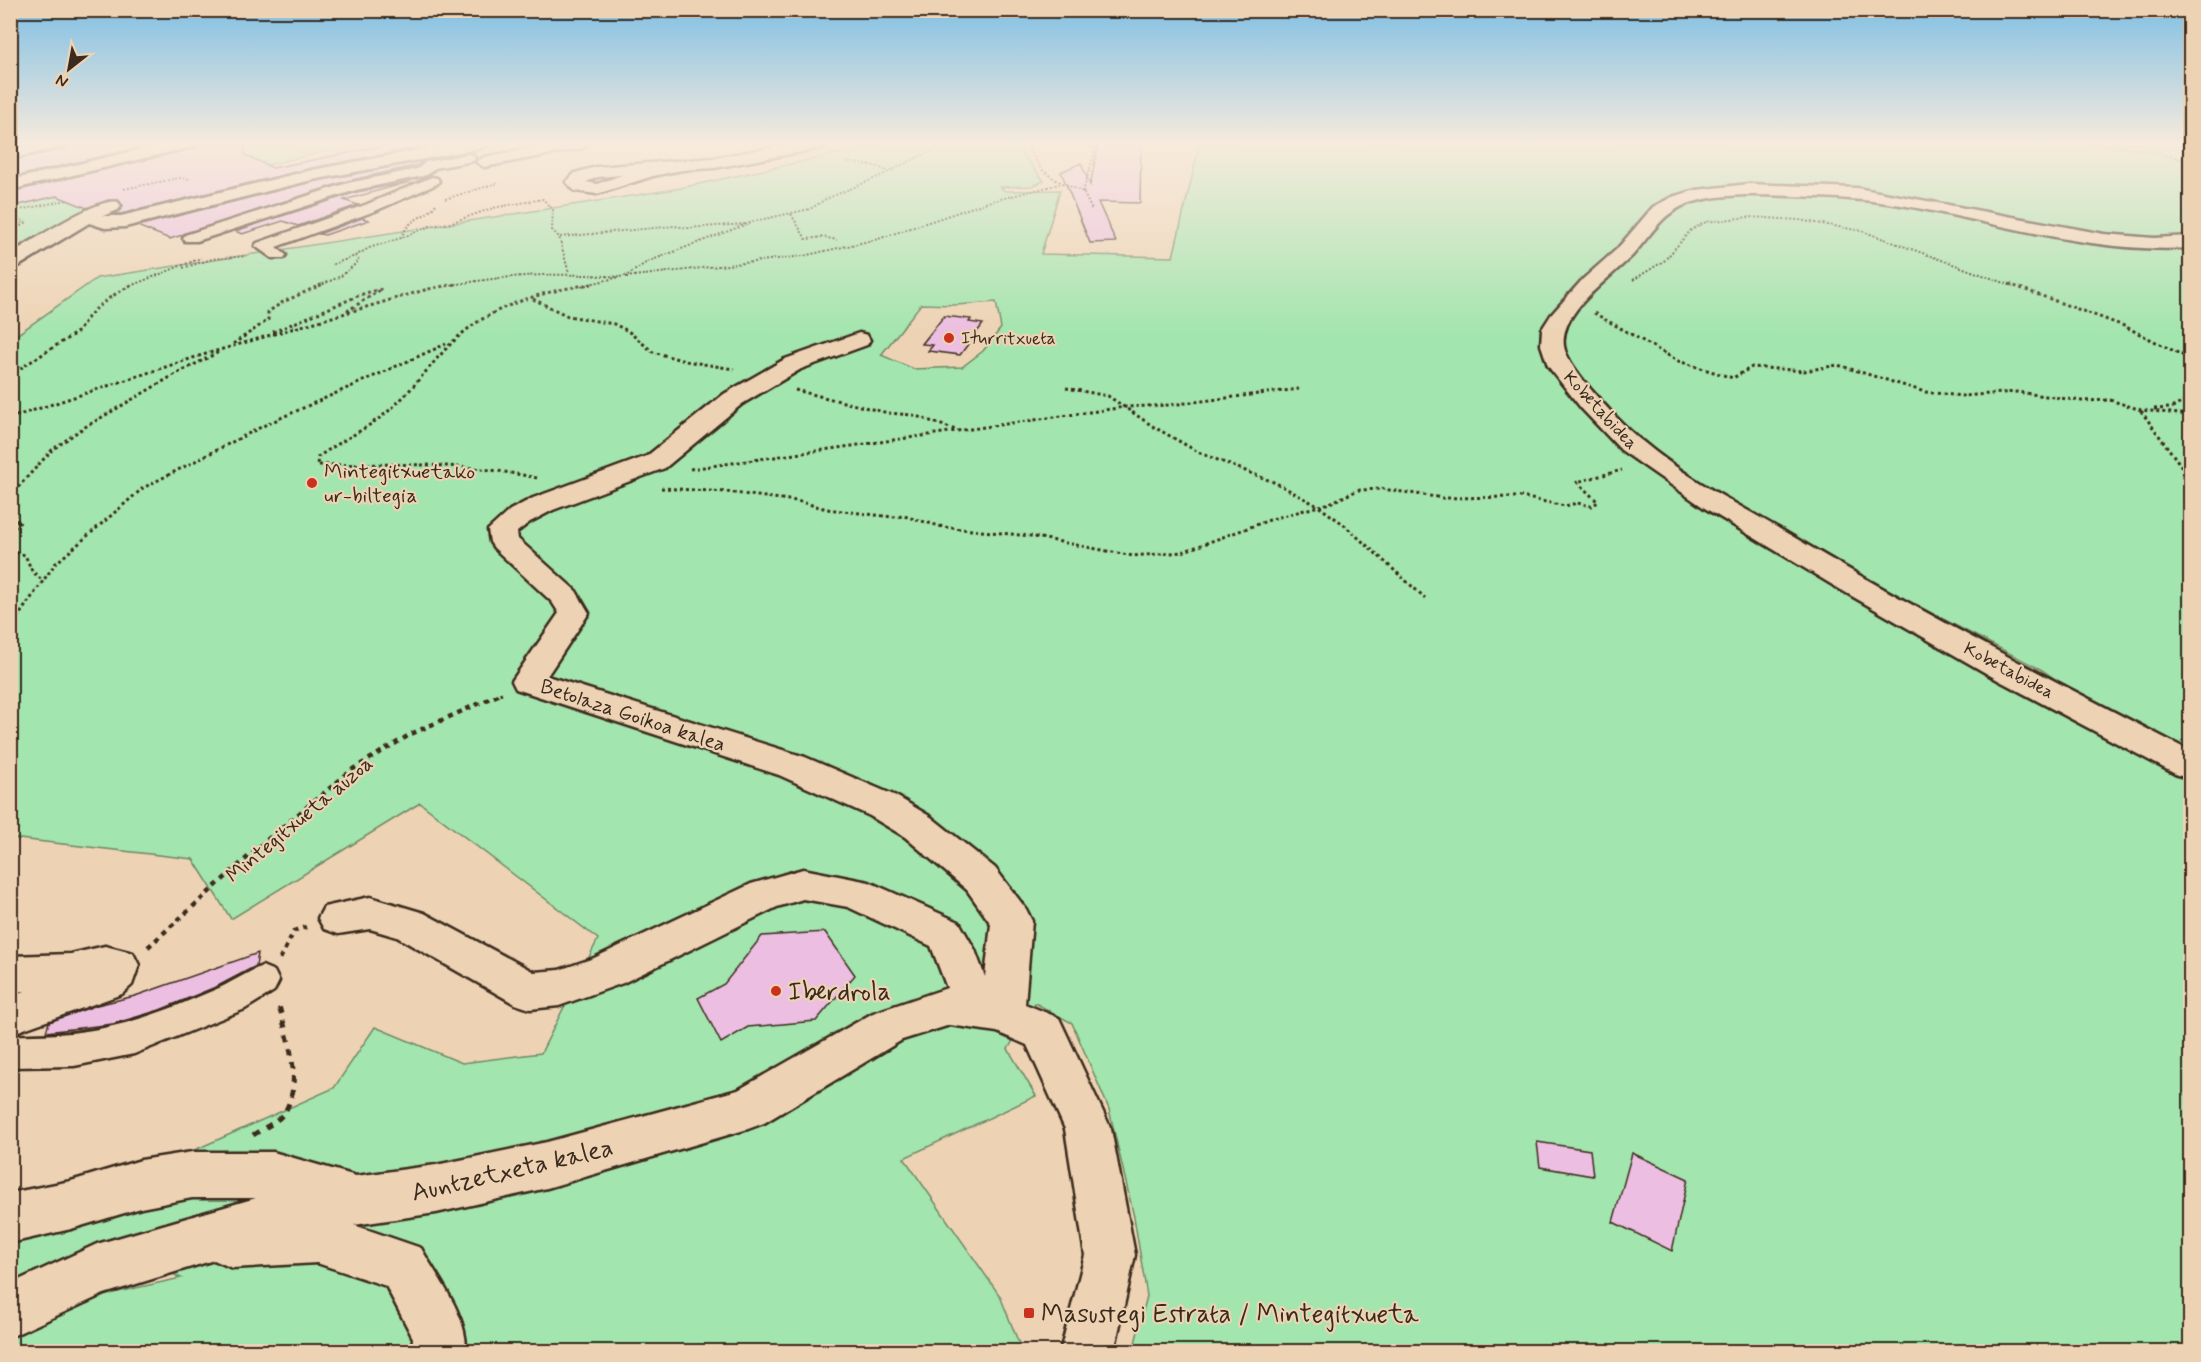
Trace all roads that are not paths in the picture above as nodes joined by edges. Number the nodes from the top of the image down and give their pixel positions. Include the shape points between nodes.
1 (112, 207) edge
2 (184, 207) edge
3 (289, 207) edge
4 (373, 207) edge
5 (1669, 207) edge
6 (1938, 207) edge
7 (92, 214) junction
8 (191, 238) dead end
9 (2190, 242) edge
10 (278, 255) dead end
11 (10, 263) edge
12 (859, 340) dead end
13 (2190, 766) edge
14 (338, 918) dead end
15 (10, 975) edge
16 (262, 981) road end
17 (989, 1012) junction
18 (10, 1015) edge
19 (10, 1051) edge
20 (357, 1200) junction
21 (10, 1218) edge
22 (173, 1247) junction
23 (10, 1311) edge
24 (439, 1352) edge
25 (1087, 1352) edge

1 - 7 street
2 - 7 street via 111,224 99,222
3 - 8 street
4 - 10 street via 263,246
5 - 13 street, Kobetabidea via 1659,211 1624,254 1590,283 1553,329 1556,361 1590,403 1630,445 1713,501 2010,672
6 - 9 street, Kobetabidea via 2104,240
7 - 11 street
12 - 17 street, Betolaza Goikoa kalea via 793,364 733,399 656,462 543,504 502,530 504,542 566,597 574,613 528,681 792,766 883,806 918,827 981,879 1012,921
14 - 17 street via 370,913 410,925 530,991 559,988 608,971 765,895 803,884 855,893 945,934
15 - 18 street via 71,972 105,963 118,965 117,973 107,981
16 - 19 street via 190,1017 110,1045 47,1053
17 - 20 street, Auntzetxeta kalea via 950,1006 888,1026 748,1108 547,1165 436,1189
17 - 25 street, Auntzetxeta kalea via 1043,1032 1088,1129 1110,1255
20 - 21 street via 273,1175 192,1175
20 - 22 street, Auntzetxeta kalea via 310,1207
22 - 23 street, Auntzetxeta kalea via 97,1270
22 - 24 street via 317,1238 403,1266 440,1335

